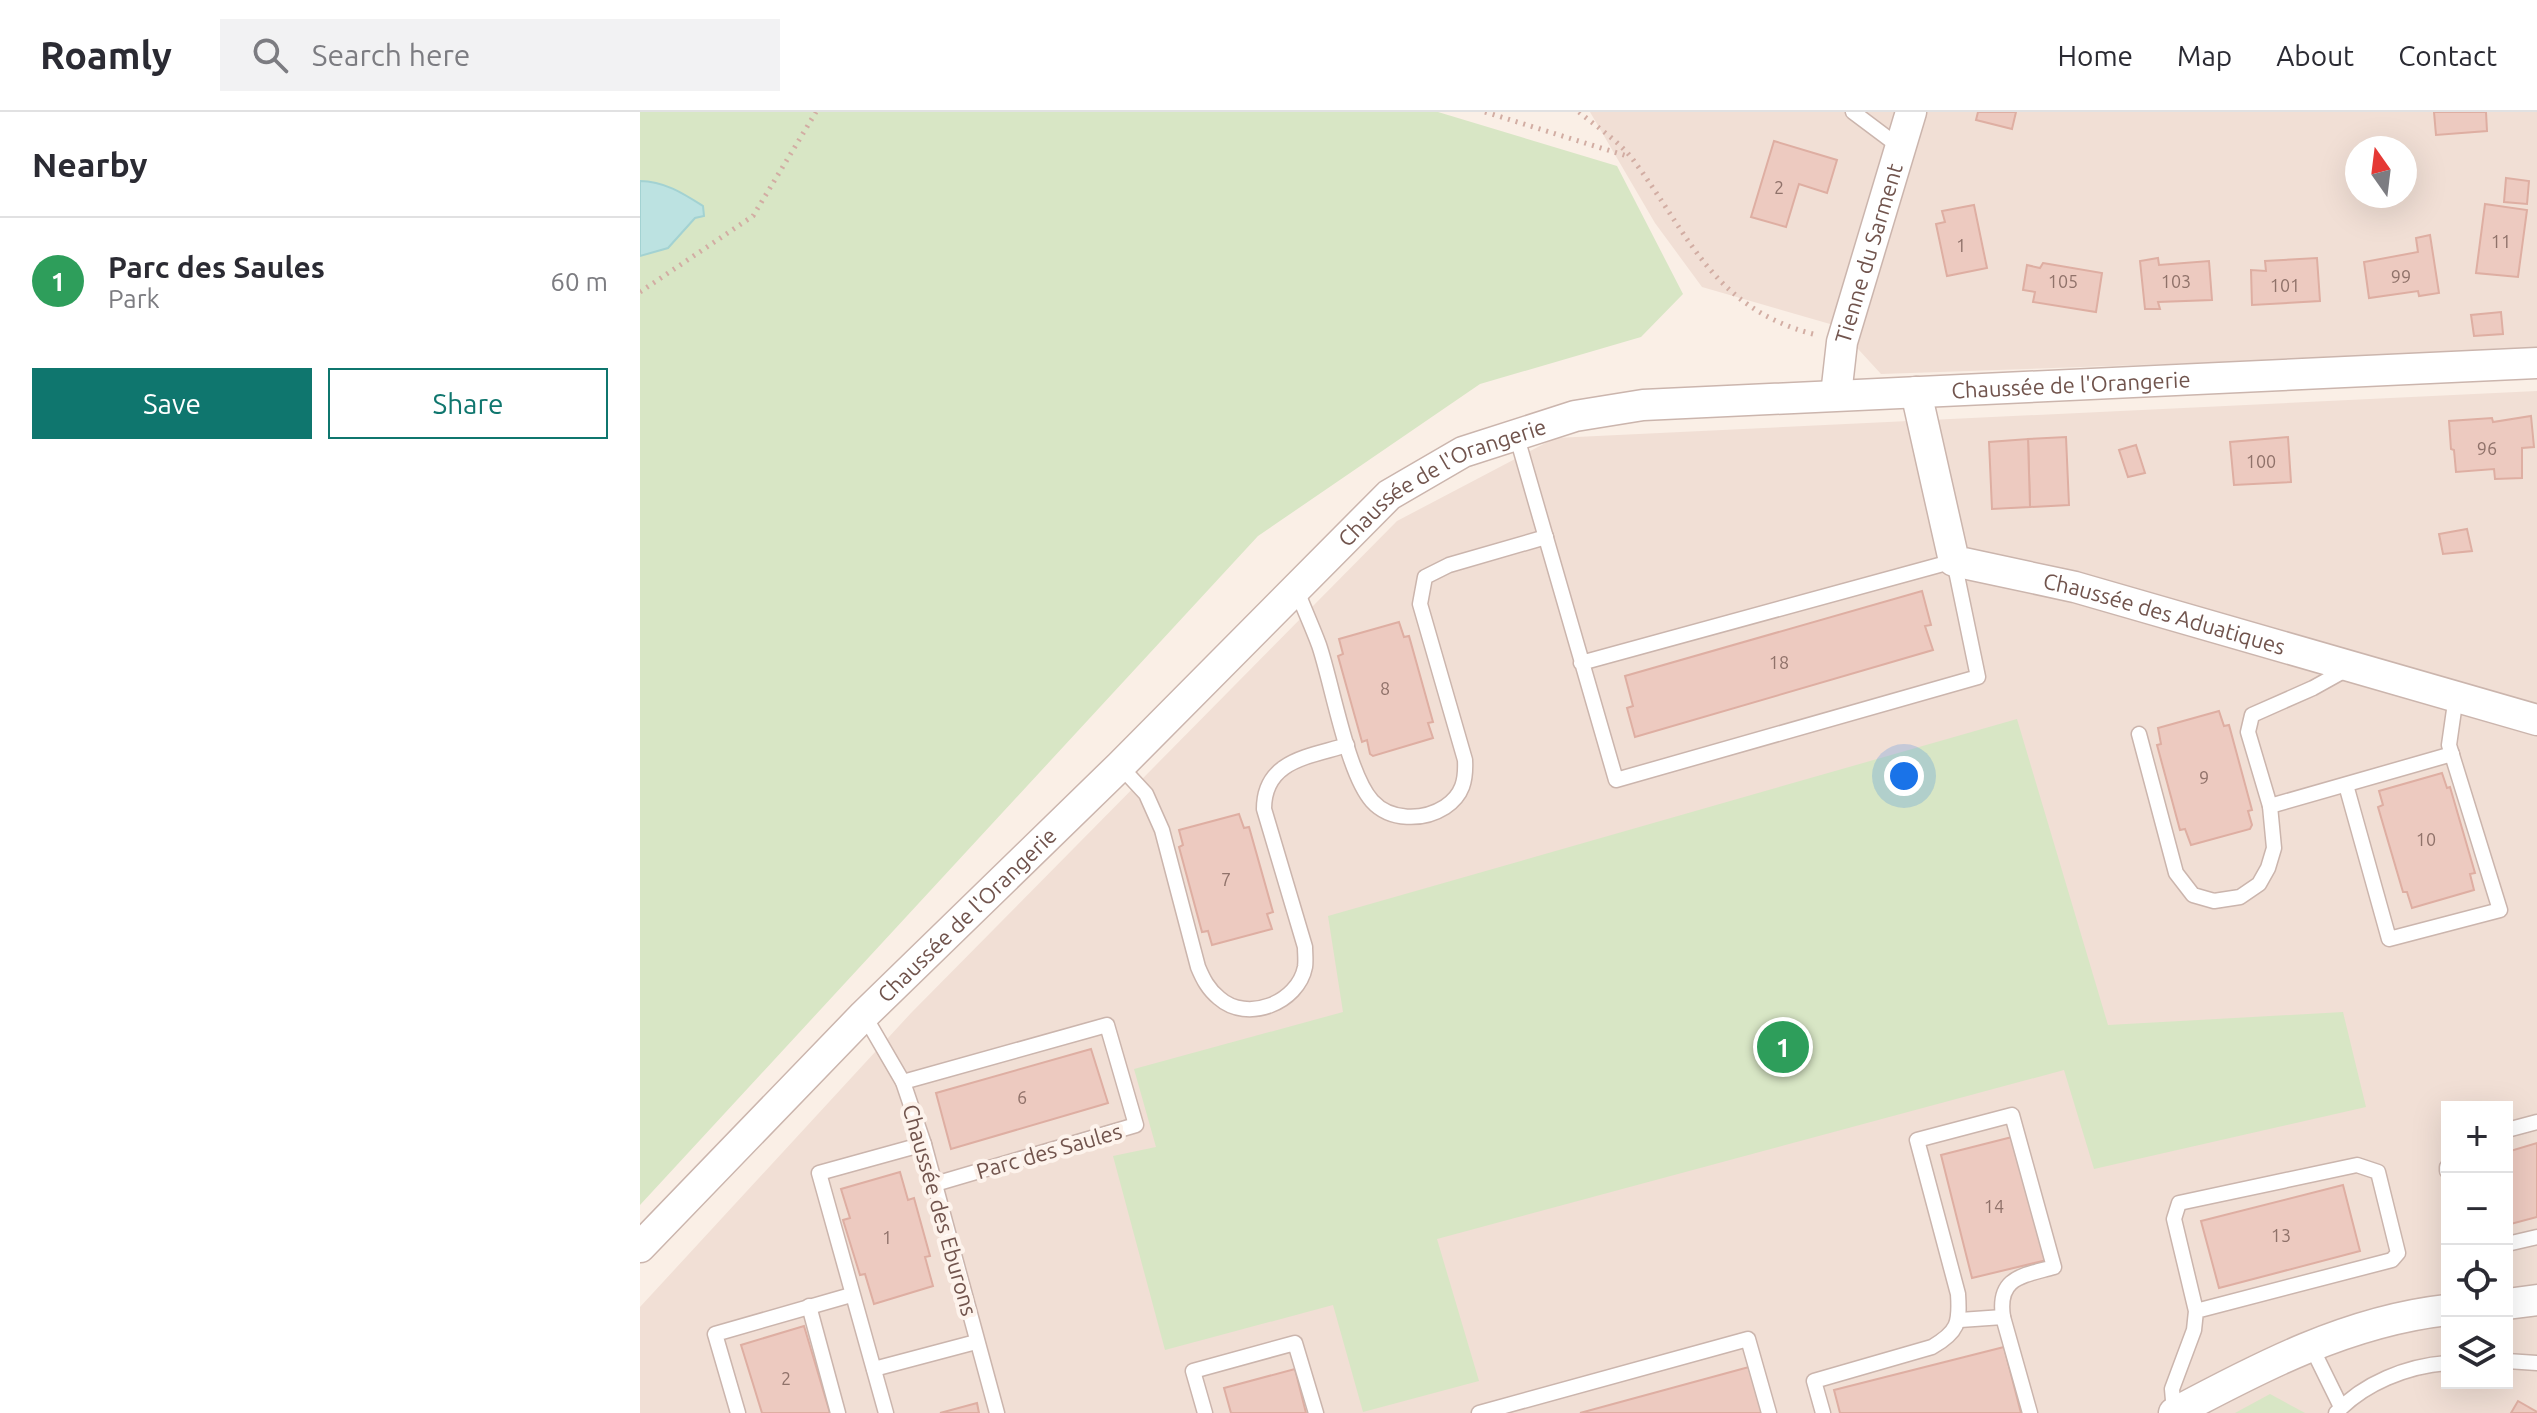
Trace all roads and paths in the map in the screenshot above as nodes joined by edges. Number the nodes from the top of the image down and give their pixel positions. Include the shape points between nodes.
1 (816, 112) edge
2 (1485, 112) edge
3 (1579, 112) edge
4 (1853, 112) edge
5 (1911, 112) edge
6 (1901, 148) junction
7 (1632, 158) junction
8 (640, 292) edge
9 (1842, 342) junction
10 (2537, 363) edge
11 (1916, 392) junction
12 (1836, 395) junction
13 (1516, 434) junction
14 (1546, 537) junction
15 (1954, 561) junction
16 (1296, 588) junction
17 (1581, 663) junction
18 (2353, 666) junction
19 (2456, 696) junction
20 (2537, 720) edge
21 (2139, 734) dead end
22 (1347, 745) junction
23 (2452, 754) junction
24 (1120, 766) junction
25 (2346, 785) junction
26 (2270, 806) junction
27 (864, 1015) junction
28 (903, 1082) junction
29 (2537, 1122) edge
30 (2513, 1128) edge
31 (924, 1144) junction
32 (935, 1184) junction
33 (2537, 1237) edge
34 (2513, 1243) edge
35 (640, 1247) edge
36 (851, 1295) junction
37 (2537, 1300) edge
38 (2513, 1303) edge
39 (809, 1306) junction
40 (2196, 1311) junction
41 (2441, 1311) edge
42 (2003, 1317) junction
43 (1960, 1320) junction
44 (976, 1342) junction
45 (2311, 1346) junction
46 (2513, 1361) edge
47 (2537, 1363) edge
48 (2441, 1364) edge
49 (874, 1369) junction
50 (2338, 1410) edge
51 (738, 1413) edge
52 (838, 1413) edge
53 (886, 1413) edge
54 (997, 1413) edge
55 (1205, 1413) edge
56 (1316, 1413) edge
57 (1479, 1413) edge
58 (1769, 1413) edge
59 (1823, 1413) edge
60 (2030, 1413) edge
61 (2174, 1413) edge

1 - 8 path via 753,216
2 - 7 path
3 - 7 path
4 - 6 lane
5 - 6 street, Tienne du Sarment
6 - 9 street, Tienne du Sarment
7 - 9 path via 1704,264 1729,290 1765,318
9 - 12 street, Tienne du Sarment
10 - 11 street, Chaussée de l'Orangerie
11 - 12 street, Chaussée de l'Orangerie
11 - 15 street
12 - 13 street, Chaussée de l'Orangerie via 1643,405 1575,416
13 - 14 lane
13 - 16 street, Chaussée de l'Orangerie via 1463,452 1389,495
14 - 17 lane
14 - 22 lane via 1436,569 1425,577 1420,604 1465,760 1463,788 1454,801 1429,815 1410,818 1381,809 1363,788
15 - 17 lane
15 - 17 lane via 1978,677 1616,780
15 - 18 street, Chaussée des Aduatiques via 2075,587
16 - 22 lane via 1319,645
16 - 24 street, Chaussée de l'Orangerie
18 - 19 street, Chaussée des Aduatiques
18 - 26 lane via 2252,715 2248,732
19 - 20 street, Chaussée des Aduatiques
19 - 23 lane
21 - 26 lane via 2176,873 2193,895 2214,901 2240,897 2259,884 2274,848
22 - 24 lane via 1283,768 1264,793 1264,809 1305,947 1305,967 1291,994 1261,1008 1232,1006 1206,985 1162,830 1146,794
23 - 25 lane
23 - 25 lane via 2500,910 2389,939
24 - 27 street, Chaussée de l'Orangerie
25 - 26 lane
27 - 28 lane, Chaussée des Eburons
27 - 35 street, Chaussée de l'Orangerie
28 - 31 lane, Chaussée des Eburons
28 - 32 lane, Parc des Saules via 1107,1025 1136,1125
29 - 30 lane
31 - 32 lane, Chaussée des Eburons
31 - 36 lane via 819,1173
32 - 44 lane, Chaussée des Eburons
33 - 34 lane
36 - 39 lane
36 - 49 lane
37 - 38 street
39 - 51 lane via 715,1334
39 - 52 lane
40 - 40 lane via 2174,1219 2179,1203 2357,1165 2378,1172 2398,1253 2392,1260
40 - 61 lane via 2172,1389
41 - 45 street
42 - 43 lane
42 - 43 lane via 2004,1288 2019,1277 2054,1267 2012,1115 1917,1140 1958,1294
42 - 60 lane
43 - 59 lane via 1948,1338 1932,1347 1814,1381
44 - 49 lane
44 - 54 lane, Chaussée des Eburons
45 - 50 lane
45 - 61 street
46 - 47 lane
48 - 50 lane via 2384,1379
49 - 53 lane
55 - 56 lane via 1193,1371 1295,1343
57 - 58 lane via 1748,1339

